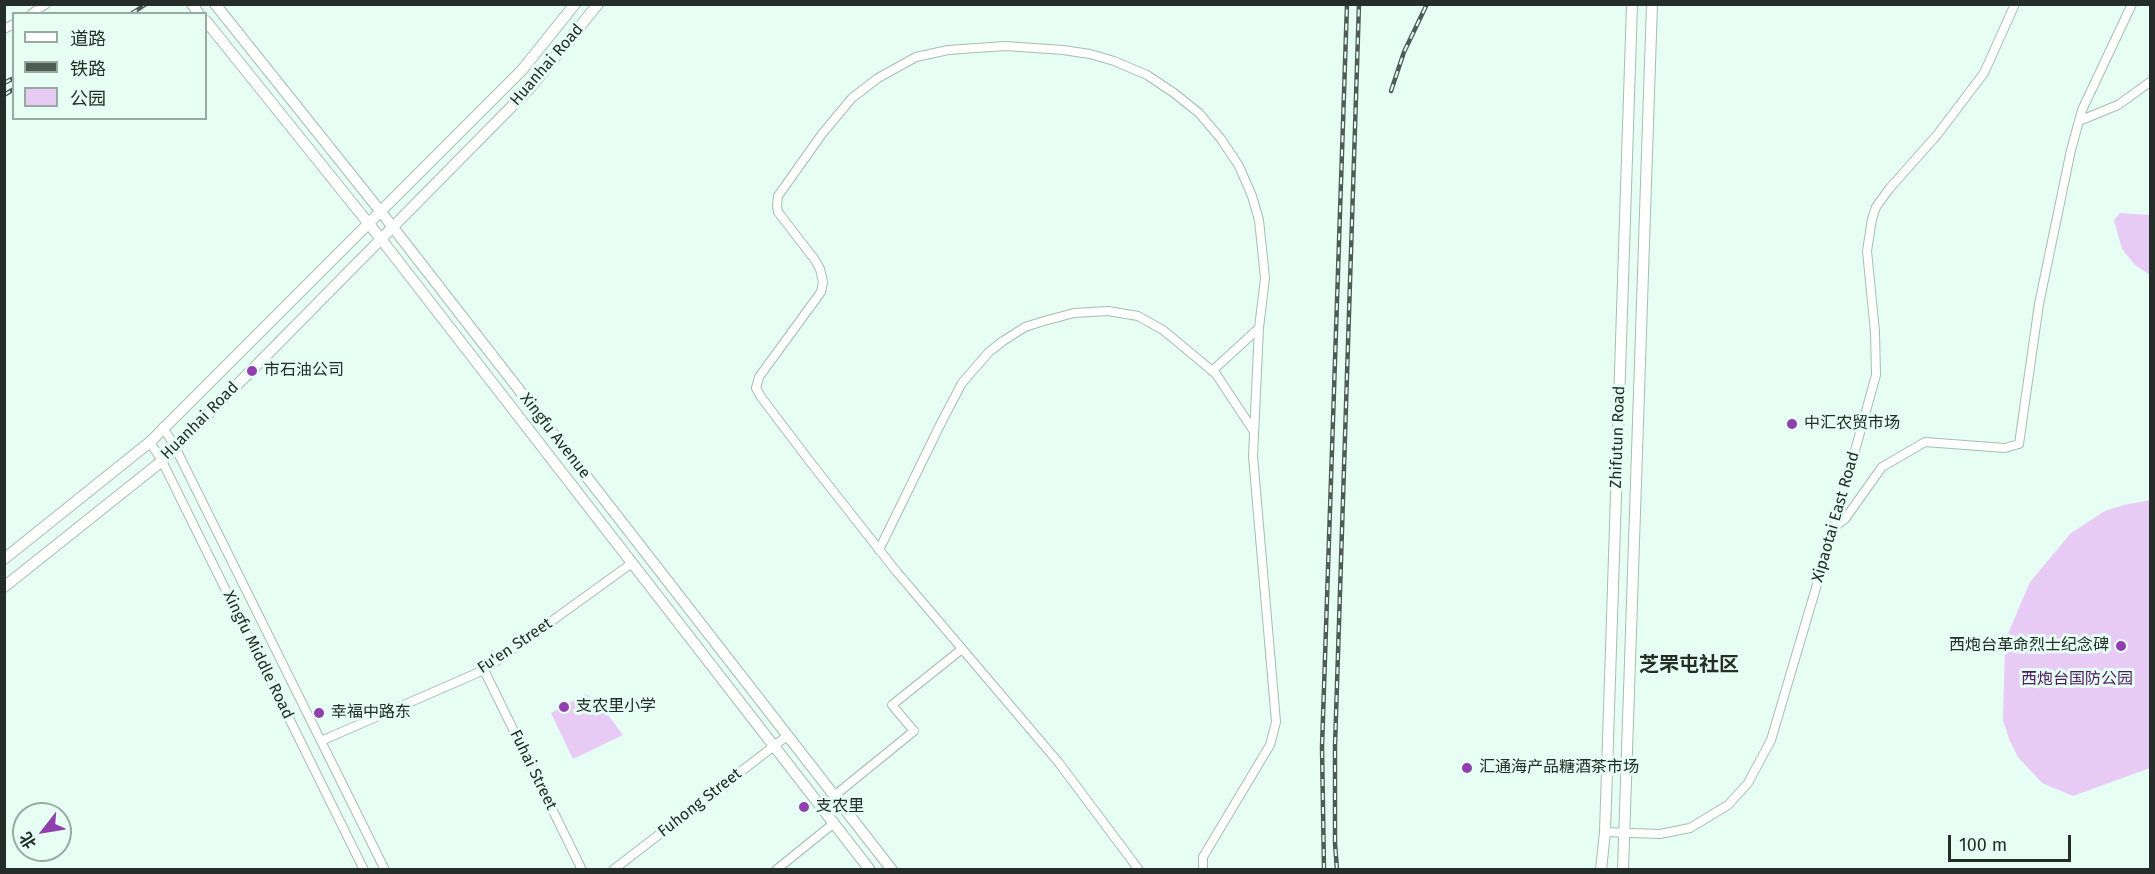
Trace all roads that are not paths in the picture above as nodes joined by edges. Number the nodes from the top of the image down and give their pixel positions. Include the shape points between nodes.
1 (215, 4) edge
2 (575, 4) edge
3 (598, 4) edge
4 (1632, 4) edge
5 (1652, 4) edge
6 (2015, 4) edge
7 (2132, 4) edge
8 (207, 22) edge
9 (2151, 82) edge
10 (2079, 121) junction
11 (381, 212) junction
12 (369, 224) junction
13 (392, 227) junction
14 (381, 239) junction
15 (1259, 328) junction
16 (1212, 371) junction
17 (163, 427) junction
18 (1254, 432) junction
19 (150, 442) junction
20 (175, 447) junction
21 (162, 461) junction
22 (1834, 527) junction
23 (879, 550) junction
24 (4, 559) edge
25 (632, 563) junction
26 (4, 587) edge
27 (962, 649) junction
28 (484, 670) junction
29 (788, 736) junction
30 (321, 741) junction
31 (774, 746) junction
32 (834, 796) junction
33 (834, 823) junction
34 (1605, 832) junction
35 (1624, 833) junction
36 (364, 870) edge
37 (386, 870) edge
38 (582, 870) edge
39 (613, 870) edge
40 (776, 870) edge
41 (870, 870) edge
42 (892, 870) edge
43 (1139, 870) edge
44 (1203, 870) edge
45 (1601, 870) edge
46 (1623, 870) edge

1 - 11 main road, Xingfu Avenue
2 - 11 main road, Huanhai Road via 522,70
3 - 13 main road, Huanhai Road via 530,88
4 - 34 main road, Zhifutun Road
5 - 35 main road, Zhifutun Road
6 - 22 street, Xipaotai East Road via 1984,73 1876,207 1867,251 1876,375
7 - 10 street
8 - 12 main road, Xingfu Avenue
9 - 10 street via 2118,105
10 - 22 street via 2039,304 2019,444 2006,448 1925,442 1882,467 1845,519
11 - 12 main road, Huanhai Road
11 - 13 main road, Xingfu Avenue
12 - 14 main road, Xingfu Avenue
12 - 17 main road, Huanhai Road
13 - 14 main road, Huanhai Road
13 - 29 main road, Xingfu Avenue
14 - 20 main road, Huanhai Road
14 - 25 main road, Xingfu Avenue
15 - 16 street
15 - 18 street
15 - 23 street via 1265,278 1263,243 1252,196 1239,166 1199,113 1147,75 1090,54 1005,46 948,50 916,57 878,78 852,98 778,196 778,212 815,260 823,282 821,292 759,377 756,388
16 - 18 street
16 - 23 street via 1163,330 1137,316 1108,311 1074,313 1024,327 989,352 963,383
17 - 19 main road, Huanhai Road
17 - 20 street, Xingfu Middle Road
18 - 44 street via 1276,722 1270,744 1203,857
19 - 21 street, Xingfu Middle Road
19 - 24 main road, Huanhai Road
20 - 21 main road, Huanhai Road
20 - 30 street, Xingfu Middle Road
21 - 26 main road, Huanhai Road
21 - 36 street, Xingfu Middle Road
22 - 35 street, Xipaotai East Road via 1771,740 1748,783 1728,805 1690,828 1660,834
23 - 27 street
25 - 28 street, Fu'en Street
25 - 31 main road, Xingfu Avenue
27 - 32 street via 892,705 914,731
27 - 43 street via 1059,763
28 - 30 street, Fu'en Street
28 - 38 street, Fuhai Street
29 - 31 street, Fuhong Street
29 - 32 main road, Xingfu Avenue
30 - 37 street, Xingfu Middle Road
31 - 33 main road, Xingfu Avenue
31 - 39 street, Fuhong Street
32 - 42 main road, Xingfu Avenue
33 - 40 street
33 - 41 main road, Xingfu Avenue
34 - 35 street, Xipaotai East Road
34 - 45 main road, Zhifutun Road
35 - 46 main road, Zhifutun Road

